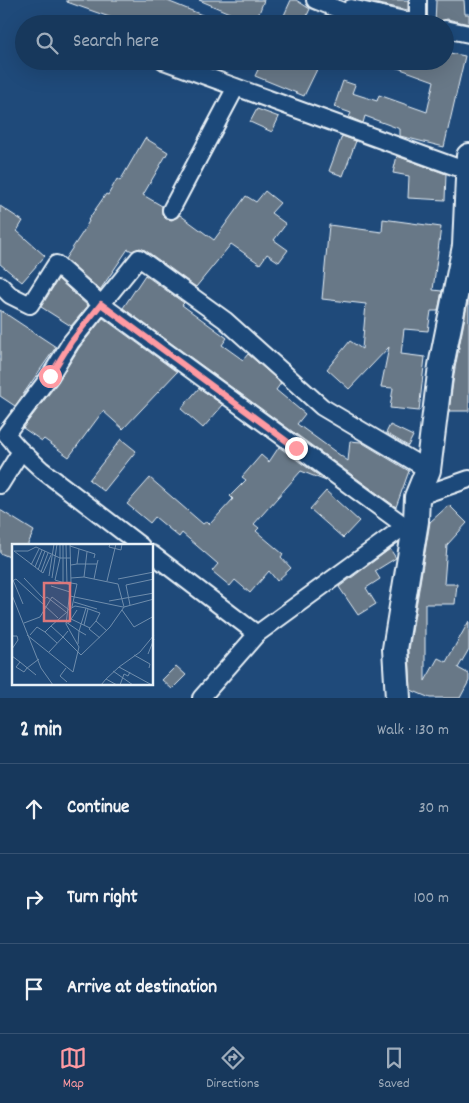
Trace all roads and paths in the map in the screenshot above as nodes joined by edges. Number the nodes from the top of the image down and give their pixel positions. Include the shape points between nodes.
1 (315, 0) edge
2 (418, 0) edge
3 (351, 4) edge
4 (391, 15) edge
5 (419, 15) edge
6 (454, 31) edge
7 (469, 34) edge
8 (189, 70) edge
9 (236, 87) junction
10 (468, 164) edge
11 (171, 210) dead end
12 (467, 247) edge
13 (0, 286) edge
14 (101, 304) junction
15 (0, 430) edge
16 (21, 451) junction
17 (428, 470) junction
18 (469, 479) edge
19 (0, 486) edge
20 (417, 497) junction
21 (410, 523) junction
22 (138, 544) edge
23 (154, 556) edge
24 (257, 634) junction
25 (201, 698) edge
26 (398, 698) edge

1 - 3 street via 350,14
2 - 5 street
3 - 4 street
6 - 7 street
8 - 9 street
9 - 10 street
9 - 11 street
10 - 12 main road
12 - 17 main road via 441,366
13 - 14 street via 30,305 56,264
14 - 16 street via 6,434
14 - 17 street via 139,258 225,320 322,407
14 - 21 street
15 - 16 street
16 - 19 street
16 - 22 street
17 - 20 main road
18 - 20 street
20 - 21 main road
21 - 24 street
21 - 26 main road via 395,649
23 - 24 street
24 - 25 street

